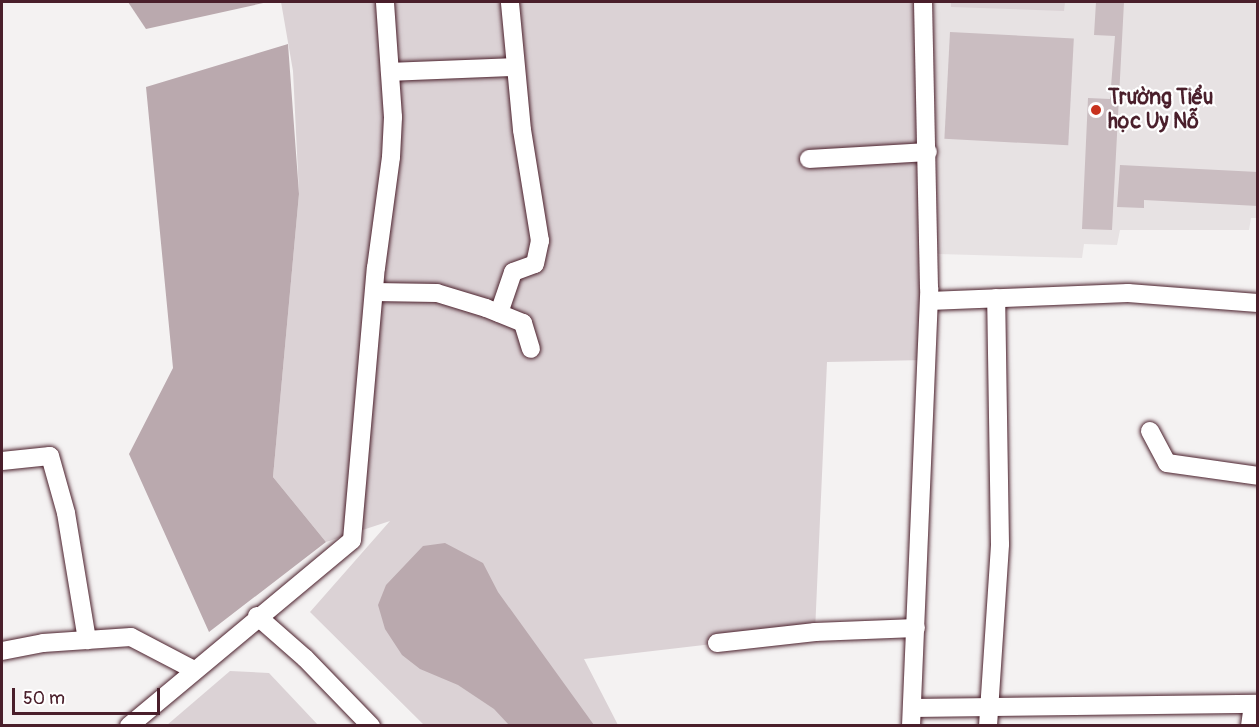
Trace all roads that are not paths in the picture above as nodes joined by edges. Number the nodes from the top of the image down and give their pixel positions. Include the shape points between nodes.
1 (385, 2) edge
2 (510, 2) edge
3 (923, 2) edge
4 (515, 67) junction
5 (390, 72) junction
6 (928, 152) junction
7 (809, 159) dead end
8 (374, 292) junction
9 (996, 298) junction
10 (929, 301) junction
11 (1257, 303) edge
12 (499, 313) junction
13 (531, 349) dead end
14 (1150, 431) dead end
15 (2, 461) edge
16 (1257, 476) edge
17 (257, 616) junction
18 (916, 628) junction
19 (87, 640) junction
20 (717, 643) dead end
21 (2, 651) edge
22 (194, 670) junction
23 (1255, 704) edge
24 (912, 717) edge
25 (988, 717) edge
26 (129, 726) edge
27 (371, 726) edge
28 (1250, 726) edge

1 - 5 street
2 - 4 street
3 - 6 street
4 - 5 street
4 - 12 street via 540,241 535,264 513,272
5 - 8 street via 391,157
6 - 7 street
6 - 10 street
8 - 12 street via 437,292
8 - 17 street via 352,540
9 - 10 street
9 - 11 street via 1128,293
9 - 25 street via 1000,544
10 - 18 street
12 - 13 street via 523,323
14 - 16 street via 1167,464
15 - 19 street via 50,456 66,513
17 - 22 street
17 - 27 street via 306,658
18 - 20 street via 814,632
18 - 24 street
19 - 21 street
19 - 22 street via 131,637
22 - 26 street
23 - 25 street
23 - 28 street
24 - 25 street

